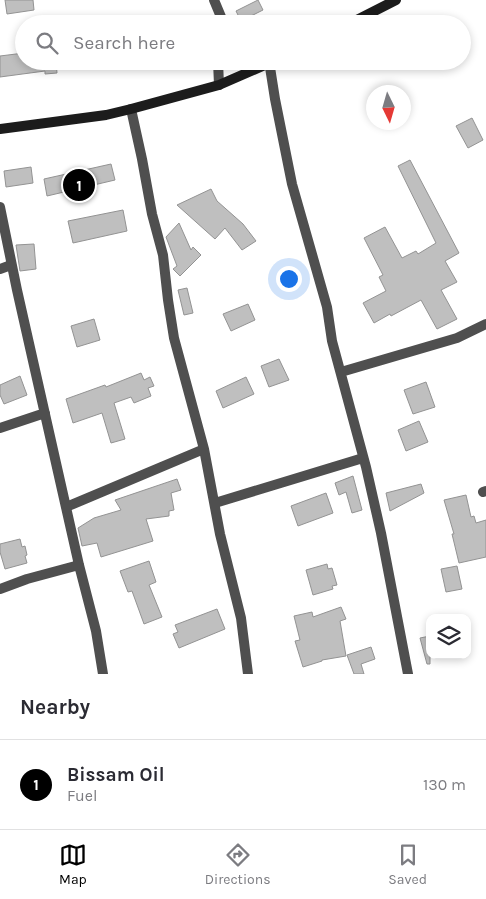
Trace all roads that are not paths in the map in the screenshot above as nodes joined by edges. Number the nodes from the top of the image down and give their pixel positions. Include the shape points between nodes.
1 (214, 0) edge
2 (396, 0) edge
3 (221, 15) edge
4 (367, 15) edge
5 (218, 70) edge
6 (253, 70) edge
7 (272, 70) edge
8 (219, 85) junction
9 (131, 109) junction
10 (0, 129) edge
11 (0, 207) edge
12 (4, 252) edge
13 (11, 265) junction
14 (0, 270) edge
15 (486, 324) edge
16 (341, 372) junction
17 (44, 414) junction
18 (0, 428) edge
19 (204, 449) junction
20 (363, 458) junction
21 (215, 503) junction
22 (66, 507) junction
23 (79, 566) junction
24 (0, 589) edge
25 (103, 674) edge
26 (248, 674) edge
27 (408, 674) edge

1 - 3 street
2 - 4 main road
5 - 8 street
6 - 8 main road
7 - 16 street via 292,184 327,307
8 - 9 main road
9 - 10 main road
9 - 19 street via 163,255 174,338
11 - 12 street
12 - 13 street
13 - 14 street
13 - 17 street
15 - 16 street via 457,338
16 - 20 street
17 - 18 street
17 - 22 street
19 - 21 street
19 - 22 street
20 - 21 street
20 - 27 street
21 - 26 street via 241,618
22 - 23 street
23 - 24 street
23 - 25 street

